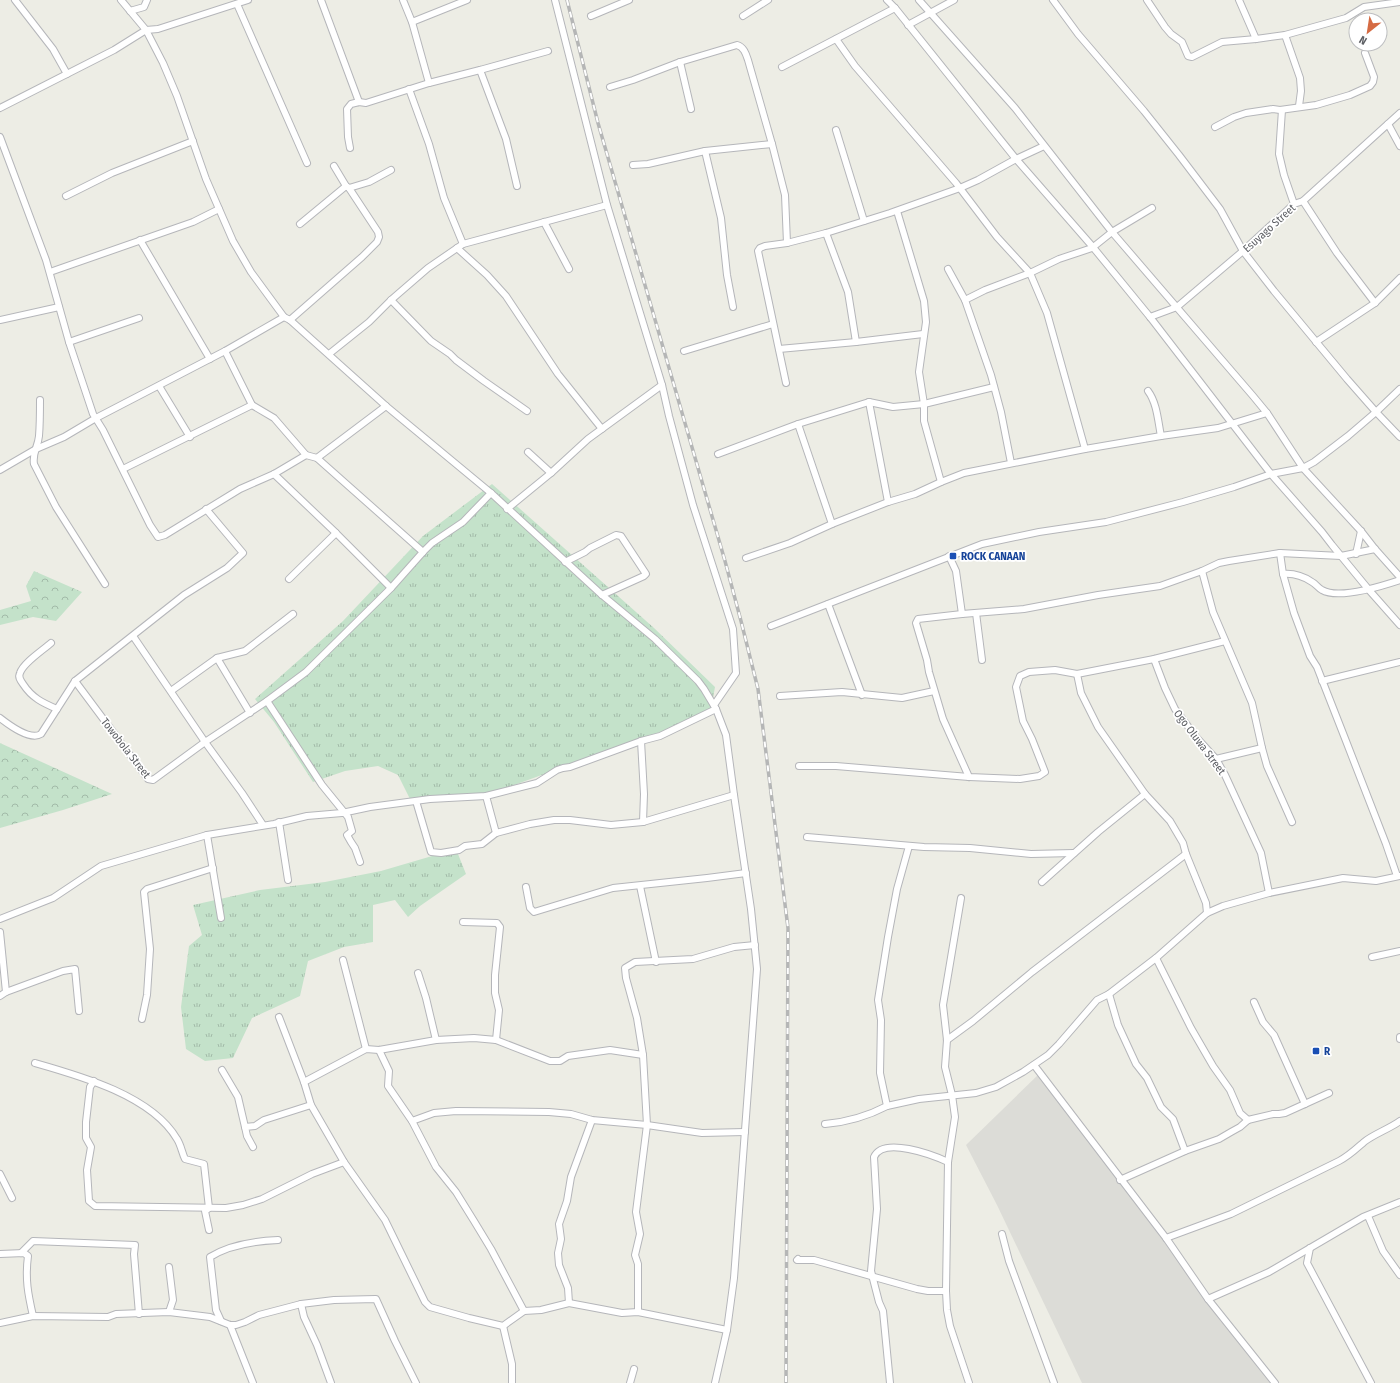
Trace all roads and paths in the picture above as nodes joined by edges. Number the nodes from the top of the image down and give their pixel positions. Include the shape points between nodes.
1 (15, 0) edge
2 (121, 0) edge
3 (147, 0) edge
4 (248, 0) edge
5 (321, 0) edge
6 (403, 0) edge
7 (467, 0) edge
8 (555, 0) edge
9 (629, 0) edge
10 (768, 0) edge
11 (887, 0) edge
12 (919, 0) edge
13 (954, 0) edge
14 (1053, 0) edge
15 (1147, 0) edge
16 (1239, 0) edge
17 (1400, 2) edge
18 (237, 4) junction
19 (895, 8) junction
20 (130, 11) junction
21 (930, 13) junction
22 (591, 16) dead end
23 (743, 16) dead end
24 (412, 22) junction
25 (908, 25) junction
26 (146, 30) junction
27 (1285, 35) junction
28 (836, 39) junction
29 (1256, 39) junction
30 (548, 51) dead end
31 (1365, 53) dead end
32 (680, 62) junction
33 (782, 67) dead end
34 (480, 70) junction
35 (68, 74) junction
36 (429, 83) junction
37 (610, 87) dead end
38 (409, 89) junction
39 (359, 102) junction
40 (1299, 106) junction
41 (0, 108) edge
42 (691, 109) dead end
43 (1282, 110) junction
44 (1400, 113) edge
45 (1388, 124) junction
46 (1215, 127) dead end
47 (836, 130) dead end
48 (0, 137) edge
49 (193, 141) junction
50 (772, 144) junction
51 (1044, 146) junction
52 (1400, 146) edge
53 (350, 148) dead end
54 (705, 151) junction
55 (1016, 159) junction
56 (307, 163) dead end
57 (633, 165) dead end
58 (334, 166) dead end
59 (391, 170) dead end
60 (517, 186) dead end
61 (348, 187) junction
62 (960, 188) junction
63 (66, 196) dead end
64 (1303, 201) junction
65 (607, 204) junction
66 (1294, 204) junction
67 (1152, 208) dead end
68 (219, 210) junction
69 (897, 211) junction
70 (890, 213) junction
71 (900, 219) junction
72 (864, 221) junction
73 (544, 222) junction
74 (300, 224) dead end
75 (1112, 232) junction
76 (826, 233) junction
77 (140, 240) junction
78 (787, 243) junction
79 (463, 244) junction
80 (1092, 246) junction
81 (457, 248) junction
82 (1243, 251) junction
83 (569, 269) dead end
84 (948, 269) dead end
85 (50, 272) junction
86 (1030, 273) junction
87 (1400, 278) edge
88 (391, 300) junction
89 (965, 300) junction
90 (1375, 303) junction
91 (733, 306) dead end
92 (59, 307) junction
93 (1177, 307) junction
94 (1150, 317) junction
95 (139, 318) dead end
96 (287, 318) junction
97 (0, 320) edge
98 (773, 324) junction
99 (923, 334) junction
100 (69, 342) junction
101 (856, 342) junction
102 (1316, 342) junction
103 (779, 349) junction
104 (225, 351) junction
105 (684, 351) dead end
106 (329, 354) junction
107 (210, 359) junction
108 (786, 384) dead end
109 (662, 385) junction
110 (158, 386) junction
111 (994, 387) junction
112 (1400, 389) edge
113 (1148, 391) dead end
114 (40, 400) dead end
115 (869, 402) junction
116 (924, 404) junction
117 (252, 405) junction
118 (386, 406) junction
119 (527, 411) dead end
120 (1376, 412) junction
121 (1267, 413) junction
122 (96, 418) junction
123 (798, 424) junction
124 (1232, 425) junction
125 (602, 429) junction
126 (1161, 436) junction
127 (190, 437) junction
128 (1400, 437) edge
129 (36, 449) junction
130 (1085, 449) junction
131 (528, 452) dead end
132 (718, 454) dead end
133 (306, 455) junction
134 (317, 458) junction
135 (1011, 463) junction
136 (1304, 468) junction
137 (123, 469) junction
138 (0, 470) edge
139 (551, 473) junction
140 (274, 474) junction
141 (1271, 474) junction
142 (941, 482) junction
143 (490, 493) junction
144 (888, 502) junction
145 (206, 509) junction
146 (507, 509) junction
147 (832, 524) junction
148 (1361, 531) junction
149 (336, 533) junction
150 (1375, 549) junction
151 (422, 552) junction
152 (1280, 553) junction
153 (1356, 554) junction
154 (949, 556) junction
155 (1341, 556) junction
156 (746, 558) dead end
157 (565, 562) junction
158 (1202, 571) junction
159 (1283, 574) junction
160 (1400, 577) edge
161 (289, 579) dead end
162 (1400, 580) edge
163 (105, 584) dead end
164 (391, 588) junction
165 (1369, 590) junction
166 (602, 595) junction
167 (828, 604) junction
168 (976, 613) junction
169 (293, 614) dead end
170 (962, 614) junction
171 (1400, 624) edge
172 (771, 626) dead end
173 (133, 636) junction
174 (1225, 641) junction
175 (51, 642) dead end
176 (217, 658) junction
177 (1154, 659) junction
178 (982, 660) dead end
179 (1400, 662) edge
180 (1077, 674) junction
181 (75, 681) junction
182 (1322, 681) junction
183 (171, 690) junction
184 (934, 691) junction
185 (862, 695) junction
186 (780, 696) dead end
187 (267, 702) junction
188 (715, 707) junction
189 (57, 709) junction
190 (250, 713) junction
191 (0, 718) edge
192 (641, 741) junction
193 (205, 742) junction
194 (1262, 748) junction
195 (1216, 759) junction
196 (800, 766) dead end
197 (969, 778) junction
198 (1145, 794) junction
199 (734, 795) junction
200 (486, 796) junction
201 (416, 801) junction
202 (344, 813) junction
203 (279, 822) junction
204 (643, 822) junction
205 (1292, 822) dead end
206 (263, 825) junction
207 (496, 834) junction
208 (207, 835) junction
209 (807, 838) dead end
210 (909, 846) junction
211 (1074, 853) junction
212 (1186, 854) junction
213 (360, 862) dead end
214 (213, 868) junction
215 (746, 873) junction
216 (1398, 876) edge
217 (288, 880) dead end
218 (1042, 882) dead end
219 (640, 886) junction
220 (526, 887) dead end
221 (1269, 893) junction
222 (961, 898) dead end
223 (1207, 913) junction
224 (221, 918) dead end
225 (0, 919) edge
226 (463, 922) dead end
227 (0, 932) edge
228 (755, 945) junction
229 (1400, 951) edge
230 (1372, 957) dead end
231 (1156, 958) junction
232 (343, 960) dead end
233 (656, 962) junction
234 (418, 973) dead end
235 (6, 992) junction
236 (1109, 994) junction
237 (0, 996) edge
238 (1254, 1002) dead end
239 (79, 1011) dead end
240 (279, 1017) dead end
241 (142, 1019) dead end
242 (436, 1040) junction
243 (496, 1040) junction
244 (947, 1040) junction
245 (366, 1049) junction
246 (379, 1050) junction
247 (643, 1055) junction
248 (35, 1063) dead end
249 (1034, 1065) junction
250 (222, 1070) dead end
251 (94, 1081) junction
252 (304, 1082) junction
253 (1329, 1093) dead end
254 (952, 1095) junction
255 (1306, 1104) junction
256 (311, 1105) junction
257 (887, 1106) junction
258 (1240, 1113) junction
259 (592, 1120) junction
260 (1248, 1120) junction
261 (412, 1121) junction
262 (1400, 1122) edge
263 (825, 1124) dead end
264 (647, 1125) junction
265 (245, 1127) junction
266 (1240, 1127) junction
267 (745, 1132) junction
268 (253, 1147) dead end
269 (1185, 1151) junction
270 (344, 1162) junction
271 (948, 1162) junction
272 (0, 1174) edge
273 (1120, 1180) junction
274 (12, 1198) dead end
275 (1400, 1202) edge
276 (209, 1208) junction
277 (1368, 1216) junction
278 (210, 1230) dead end
279 (1002, 1234) dead end
280 (1166, 1238) junction
281 (278, 1240) dead end
282 (1310, 1248) junction
283 (20, 1253) junction
284 (0, 1254) edge
285 (798, 1259) dead end
286 (169, 1267) dead end
287 (1399, 1271) edge
288 (872, 1276) junction
289 (946, 1291) junction
290 (1208, 1299) junction
291 (569, 1303) junction
292 (301, 1304) junction
293 (524, 1311) junction
294 (169, 1312) junction
295 (638, 1312) junction
296 (139, 1314) junction
297 (33, 1316) junction
298 (221, 1321) junction
299 (0, 1323) edge
300 (230, 1325) junction
301 (504, 1326) junction
302 (727, 1330) junction
303 (634, 1369) dead end
304 (253, 1383) edge
305 (331, 1383) edge
306 (416, 1383) edge
307 (512, 1383) edge
308 (630, 1383) edge
309 (715, 1383) edge
310 (890, 1383) edge
311 (969, 1383) edge
312 (1054, 1383) edge
313 (1275, 1383) edge
314 (1371, 1383) edge

1 - 35 street via 53,49
2 - 20 street
3 - 20 street via 144,8
4 - 18 street
5 - 39 street
6 - 24 street
7 - 24 street
8 - 65 street
9 - 22 street
10 - 23 street
11 - 19 street
12 - 21 street
13 - 21 street
14 - 82 street via 1220,209
15 - 29 street via 1165,27 1182,42 1188,56 1192,57 1222,42
16 - 29 street
17 - 27 street via 1364,7 1346,18
18 - 26 street via 158,29
18 - 56 street
19 - 25 street
19 - 28 street
20 - 26 street
21 - 25 street
21 - 51 street via 1015,108
24 - 36 street
25 - 55 street
26 - 35 street
26 - 49 street via 171,81
27 - 29 street
27 - 40 street via 1301,86
28 - 33 street
28 - 62 street via 855,66
30 - 34 street
31 - 40 street via 1374,77 1370,86 1316,105
32 - 37 street
32 - 42 street
32 - 50 street via 741,46 748,60
34 - 36 street
34 - 60 street via 506,139
35 - 41 street
36 - 38 street
38 - 39 street via 366,103
38 - 79 street via 429,144 444,198
39 - 53 street via 351,104 347,109
40 - 43 street
43 - 46 street via 1246,113
43 - 66 street via 1279,154
44 - 45 street, Esuyago Street
45 - 52 street
45 - 64 street, Esuyago Street
47 - 72 street
48 - 85 street
49 - 63 street
49 - 68 street
50 - 54 street
50 - 78 street via 785,195
51 - 55 street
51 - 75 street
54 - 57 street
54 - 91 street via 721,218
55 - 62 street
55 - 80 street
58 - 61 street
59 - 61 street via 369,182
61 - 74 street
61 - 96 street via 379,237 362,257
62 - 69 street
62 - 86 street via 993,232
64 - 66 street, Esuyago Street
64 - 90 street via 1337,253
65 - 73 street
65 - 109 street
66 - 82 street, Esuyago Street
67 - 75 street
68 - 77 street
68 - 96 street via 245,263
69 - 70 street
69 - 71 street
70 - 71 street
70 - 72 street
71 - 99 street via 924,300 926,322
72 - 76 street
73 - 79 street
73 - 83 street
75 - 80 street
75 - 93 street
76 - 78 street
76 - 101 street via 848,292
77 - 85 street
77 - 107 street
78 - 98 street via 765,246 758,251
79 - 81 street
80 - 86 street
80 - 94 street
81 - 88 street
81 - 125 street via 502,291 558,374
82 - 93 street, Esuyago Street
82 - 102 street
84 - 89 street
85 - 92 street
86 - 89 street
86 - 130 street via 1047,313
87 - 90 street
88 - 106 street via 369,322
88 - 119 street via 431,341
89 - 111 street
90 - 102 street
92 - 97 street
92 - 100 street
93 - 94 street, Esuyago Street
93 - 121 street
94 - 124 street
95 - 100 street
96 - 104 street
96 - 106 street
98 - 103 street
98 - 105 street
99 - 101 street
99 - 116 street via 919,372
100 - 122 street
101 - 103 street
102 - 120 street
103 - 108 street
104 - 107 street
104 - 117 street
106 - 118 street
107 - 110 street
109 - 125 street
109 - 188 street via 668,416 693,504 733,629 736,673
110 - 122 street
110 - 127 street
111 - 116 street
111 - 135 street
112 - 120 street
113 - 126 street via 1152,396
114 - 129 street
115 - 116 street via 893,407
115 - 123 street
115 - 144 street
116 - 142 street via 924,421
117 - 127 street
117 - 133 street via 274,418
118 - 134 street
118 - 143 street
120 - 128 street
120 - 136 street
121 - 124 street
121 - 136 street
122 - 129 street via 64,437
122 - 137 street
123 - 132 street
123 - 147 street
124 - 126 street
124 - 141 street
125 - 139 street
126 - 130 street
127 - 137 street
129 - 138 street
129 - 163 street via 32,456 34,464 56,507
130 - 135 street
131 - 139 street
133 - 134 street
133 - 140 street
134 - 151 street
135 - 142 street
136 - 141 street
136 - 148 street
137 - 145 street via 158,537
139 - 146 street
140 - 145 street via 240,489
140 - 149 street
141 - 154 street via 1113,521 982,544
141 - 155 street
142 - 144 street via 915,494
143 - 146 street
143 - 151 street via 463,522
144 - 147 street
145 - 173 street via 243,553 227,568 184,595
146 - 157 street
147 - 156 street via 790,543
148 - 150 street
148 - 153 street
149 - 161 street
149 - 164 street
150 - 153 street
150 - 160 street
151 - 164 street
152 - 155 street
152 - 158 street via 1224,562
152 - 159 street
153 - 155 street
154 - 167 street
154 - 170 street via 956,571
155 - 165 street
157 - 166 street
157 - 166 street via 616,535 621,536 646,574
158 - 168 street via 1160,586 1024,609
158 - 174 street via 1213,612
159 - 165 street via 1293,573 1303,577 1321,590 1332,594
159 - 182 street via 1294,613
162 - 165 street
164 - 187 street via 306,672
165 - 171 street
166 - 188 street via 655,639 704,689
167 - 172 street
167 - 185 street
168 - 170 street
168 - 178 street
169 - 176 street via 244,651
170 - 184 street via 918,619 916,623
173 - 181 street
173 - 183 street
174 - 177 street
174 - 194 street via 1248,693
175 - 189 street via 26,664 19,673 19,679 34,698
176 - 183 street
176 - 190 street
177 - 180 street
177 - 195 street, Ogo Oluwa Street via 1164,688 1175,709
179 - 182 street
180 - 197 street via 1055,670 1029,672 1020,676 1017,682 1023,721 1045,772 1039,776 1020,779
180 - 198 street via 1081,693 1098,727
181 - 189 street
181 - 193 street, Towobola Street via 150,781
182 - 216 street
183 - 193 street
184 - 185 street via 902,698
184 - 197 street via 943,719
185 - 186 street via 842,692
187 - 190 street
187 - 202 street via 322,785
188 - 192 street via 660,736
188 - 199 street via 728,744
189 - 191 street via 41,734 37,736 28,735
190 - 193 street
192 - 200 street via 560,769 537,783
192 - 204 street
193 - 206 street
194 - 195 street
194 - 205 street via 1267,766
195 - 221 street, Ogo Oluwa Street via 1235,794 1258,848
196 - 197 street via 836,766
198 - 211 street
198 - 212 street via 1170,821 1183,843
199 - 204 street
199 - 215 street
200 - 201 street
200 - 207 street
201 - 202 street
201 - 207 street via 431,852 441,853 482,844
202 - 203 street via 307,816
202 - 213 street via 348,817 352,831 347,835 356,848
203 - 206 street
203 - 217 street
204 - 207 street via 612,825 554,820
206 - 208 street
208 - 214 street
208 - 225 street via 101,866 53,898
209 - 210 street
210 - 211 street via 1031,854
210 - 257 street via 897,889 878,1000 881,1020 880,1073
211 - 218 street
212 - 223 street via 1206,903
212 - 244 street
214 - 224 street
214 - 241 street via 144,892 150,949 147,995
215 - 219 street
215 - 228 street
216 - 221 street via 1376,881 1343,878
219 - 220 street via 614,888 534,912 530,908
219 - 233 street
221 - 223 street
222 - 244 street via 943,1005
223 - 231 street
226 - 243 street via 497,923 500,927 495,975 495,993 499,1010
227 - 235 street
228 - 233 street via 734,947 693,959
228 - 267 street via 756,992
229 - 230 street
231 - 236 street
231 - 258 street via 1191,1028 1212,1066 1230,1090
232 - 245 street
233 - 247 street via 635,962 624,968 637,1018
234 - 242 street
235 - 237 street
235 - 239 street via 75,969
236 - 249 street via 1097,1000 1059,1044
236 - 269 street via 1118,1025 1136,1064 1147,1078 1162,1107 1173,1119
238 - 255 street via 1263,1022 1274,1035
240 - 252 street
242 - 243 street
242 - 246 street
243 - 247 street via 550,1061 610,1050
244 - 254 street via 945,1067
245 - 246 street
245 - 252 street
246 - 261 street via 388,1071 388,1086
247 - 264 street
248 - 251 street
249 - 254 street via 996,1087 976,1093
249 - 273 street
250 - 265 street via 238,1098
251 - 276 street via 135,1100 163,1121 178,1139 185,1159 204,1164
251 - 276 street via 90,1087 86,1122 86,1138 90,1147 87,1170 88,1201 95,1206
252 - 256 street
253 - 255 street
254 - 257 street via 910,1100
254 - 271 street via 955,1117
255 - 260 street via 1285,1113
256 - 265 street via 264,1120 255,1126
256 - 270 street
257 - 263 street via 850,1121
258 - 260 street
258 - 266 street
259 - 261 street via 556,1113 456,1111 434,1113
259 - 264 street
259 - 291 street via 571,1177 559,1224 559,1265 568,1288
260 - 266 street
261 - 293 street via 436,1167 456,1192 491,1249
262 - 280 street via 1365,1141 1339,1161 1224,1216
264 - 267 street via 702,1133
264 - 295 street via 636,1212 640,1234 635,1256 638,1264
265 - 268 street
266 - 269 street via 1219,1140
267 - 302 street via 734,1278
269 - 273 street
270 - 276 street via 312,1174 262,1199 226,1208
270 - 301 street via 385,1220 425,1302 430,1307
271 - 288 street via 898,1147 881,1150 876,1154 874,1157 877,1209
271 - 289 street
272 - 274 street
273 - 280 street
275 - 277 street
276 - 278 street via 205,1211
277 - 282 street
277 - 287 street via 1383,1251
279 - 312 street via 1009,1261
280 - 290 street
281 - 298 street via 256,1241 217,1253 210,1258 216,1310
282 - 290 street via 1260,1276
282 - 314 street via 1307,1263
283 - 284 street
283 - 296 street via 33,1241 135,1245
283 - 297 street via 28,1256 27,1287
285 - 288 street via 814,1260
286 - 294 street via 173,1300
288 - 289 street via 917,1289
288 - 310 street via 883,1311
289 - 311 street via 950,1326
290 - 313 street
291 - 293 street
291 - 295 street via 622,1313
292 - 300 street
292 - 305 street
292 - 306 street via 376,1299
293 - 301 street
294 - 296 street
294 - 298 street via 210,1317
295 - 302 street
296 - 297 street
297 - 299 street
298 - 300 street
300 - 304 street
301 - 307 street via 512,1364
302 - 309 street
303 - 308 street

